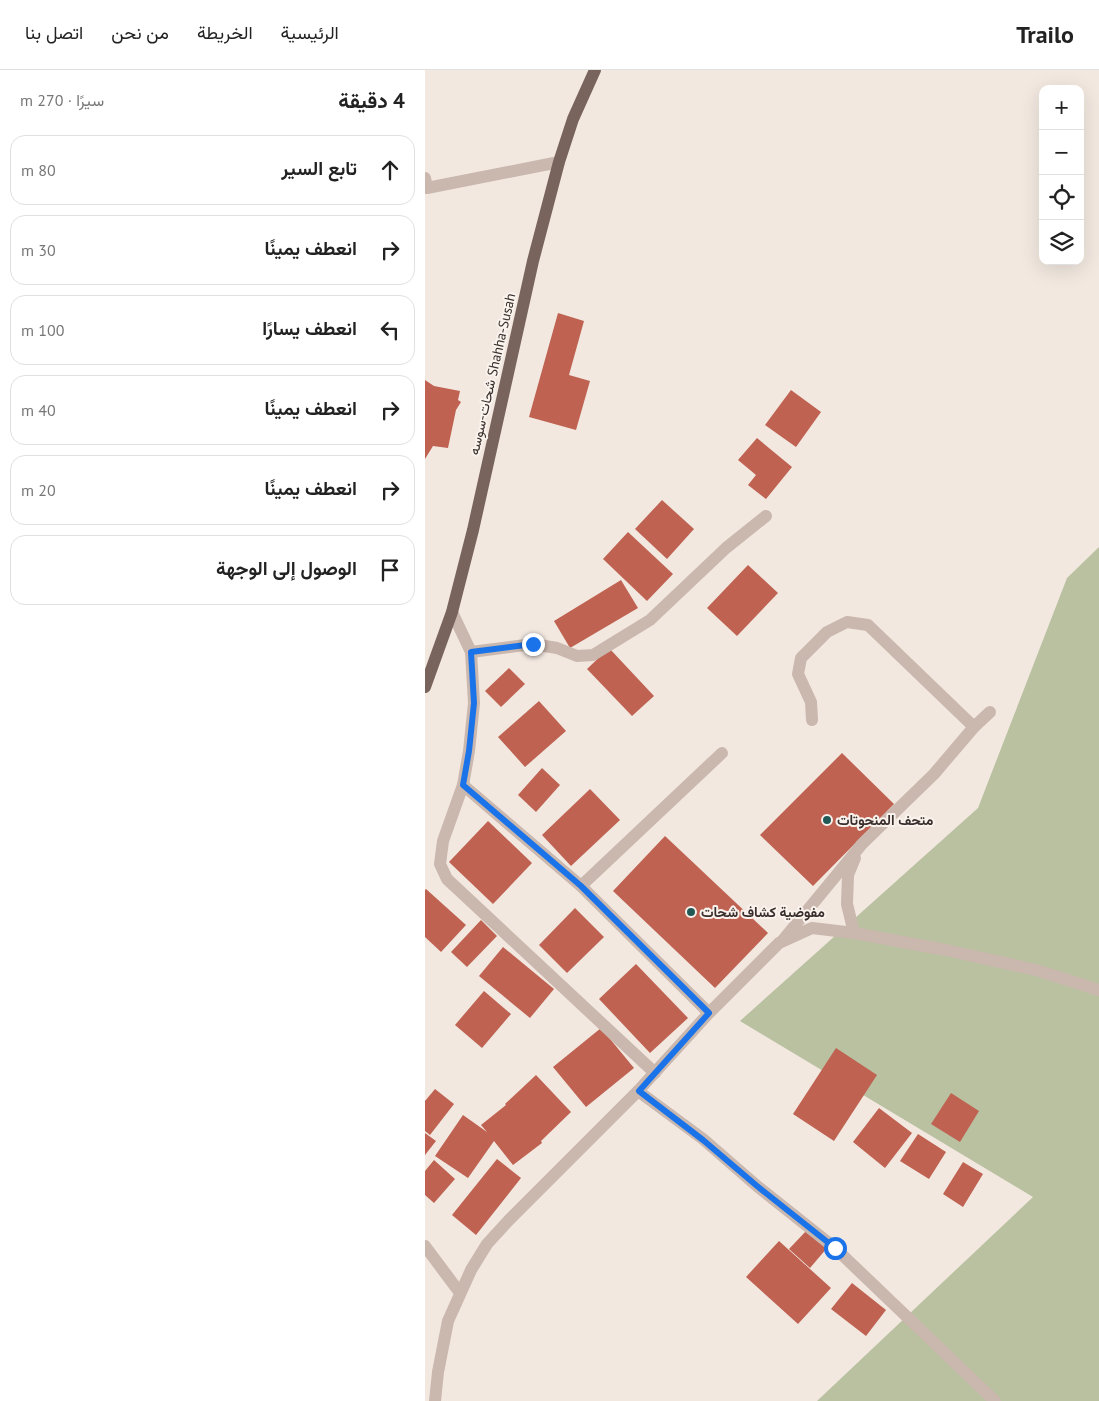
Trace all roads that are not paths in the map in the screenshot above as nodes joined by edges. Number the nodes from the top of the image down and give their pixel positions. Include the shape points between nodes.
1 (595, 70) edge
2 (559, 162) junction
3 (425, 178) edge
4 (766, 516) dead end
5 (451, 612) junction
6 (471, 652) junction
7 (425, 687) edge
8 (990, 712) dead end
9 (812, 720) dead end
10 (975, 727) junction
11 (723, 752) dead end
12 (463, 785) junction
13 (861, 844) junction
14 (581, 886) junction
15 (854, 933) junction
16 (779, 943) junction
17 (1099, 990) edge
18 (709, 1013) junction
19 (655, 1073) junction
20 (639, 1091) junction
21 (425, 1246) edge
22 (460, 1292) junction
23 (435, 1401) edge
24 (995, 1401) edge

1 - 2 main road, شحات-سوسه Shahha-Susah via 573,119
2 - 3 street via 427,188
2 - 5 main road, شحات-سوسه Shahha-Susah
4 - 6 street via 726,548 650,620 593,655 577,656 533,644
5 - 6 street
5 - 7 main road, شحات-سوسه Shahha-Susah
6 - 12 street via 474,703
8 - 10 street
9 - 10 street via 811,702 798,674 801,658 827,632 847,622 868,625
10 - 13 street via 934,774
11 - 14 street
12 - 14 street
12 - 19 street via 443,841 440,864 447,879
13 - 15 street via 848,875 847,904
13 - 16 street
14 - 18 street
15 - 16 street via 812,928
15 - 17 street via 1036,970
16 - 18 street
18 - 19 street
19 - 20 street
20 - 22 street via 487,1244
20 - 24 street via 835,1248
21 - 22 street
22 - 23 street via 449,1321

